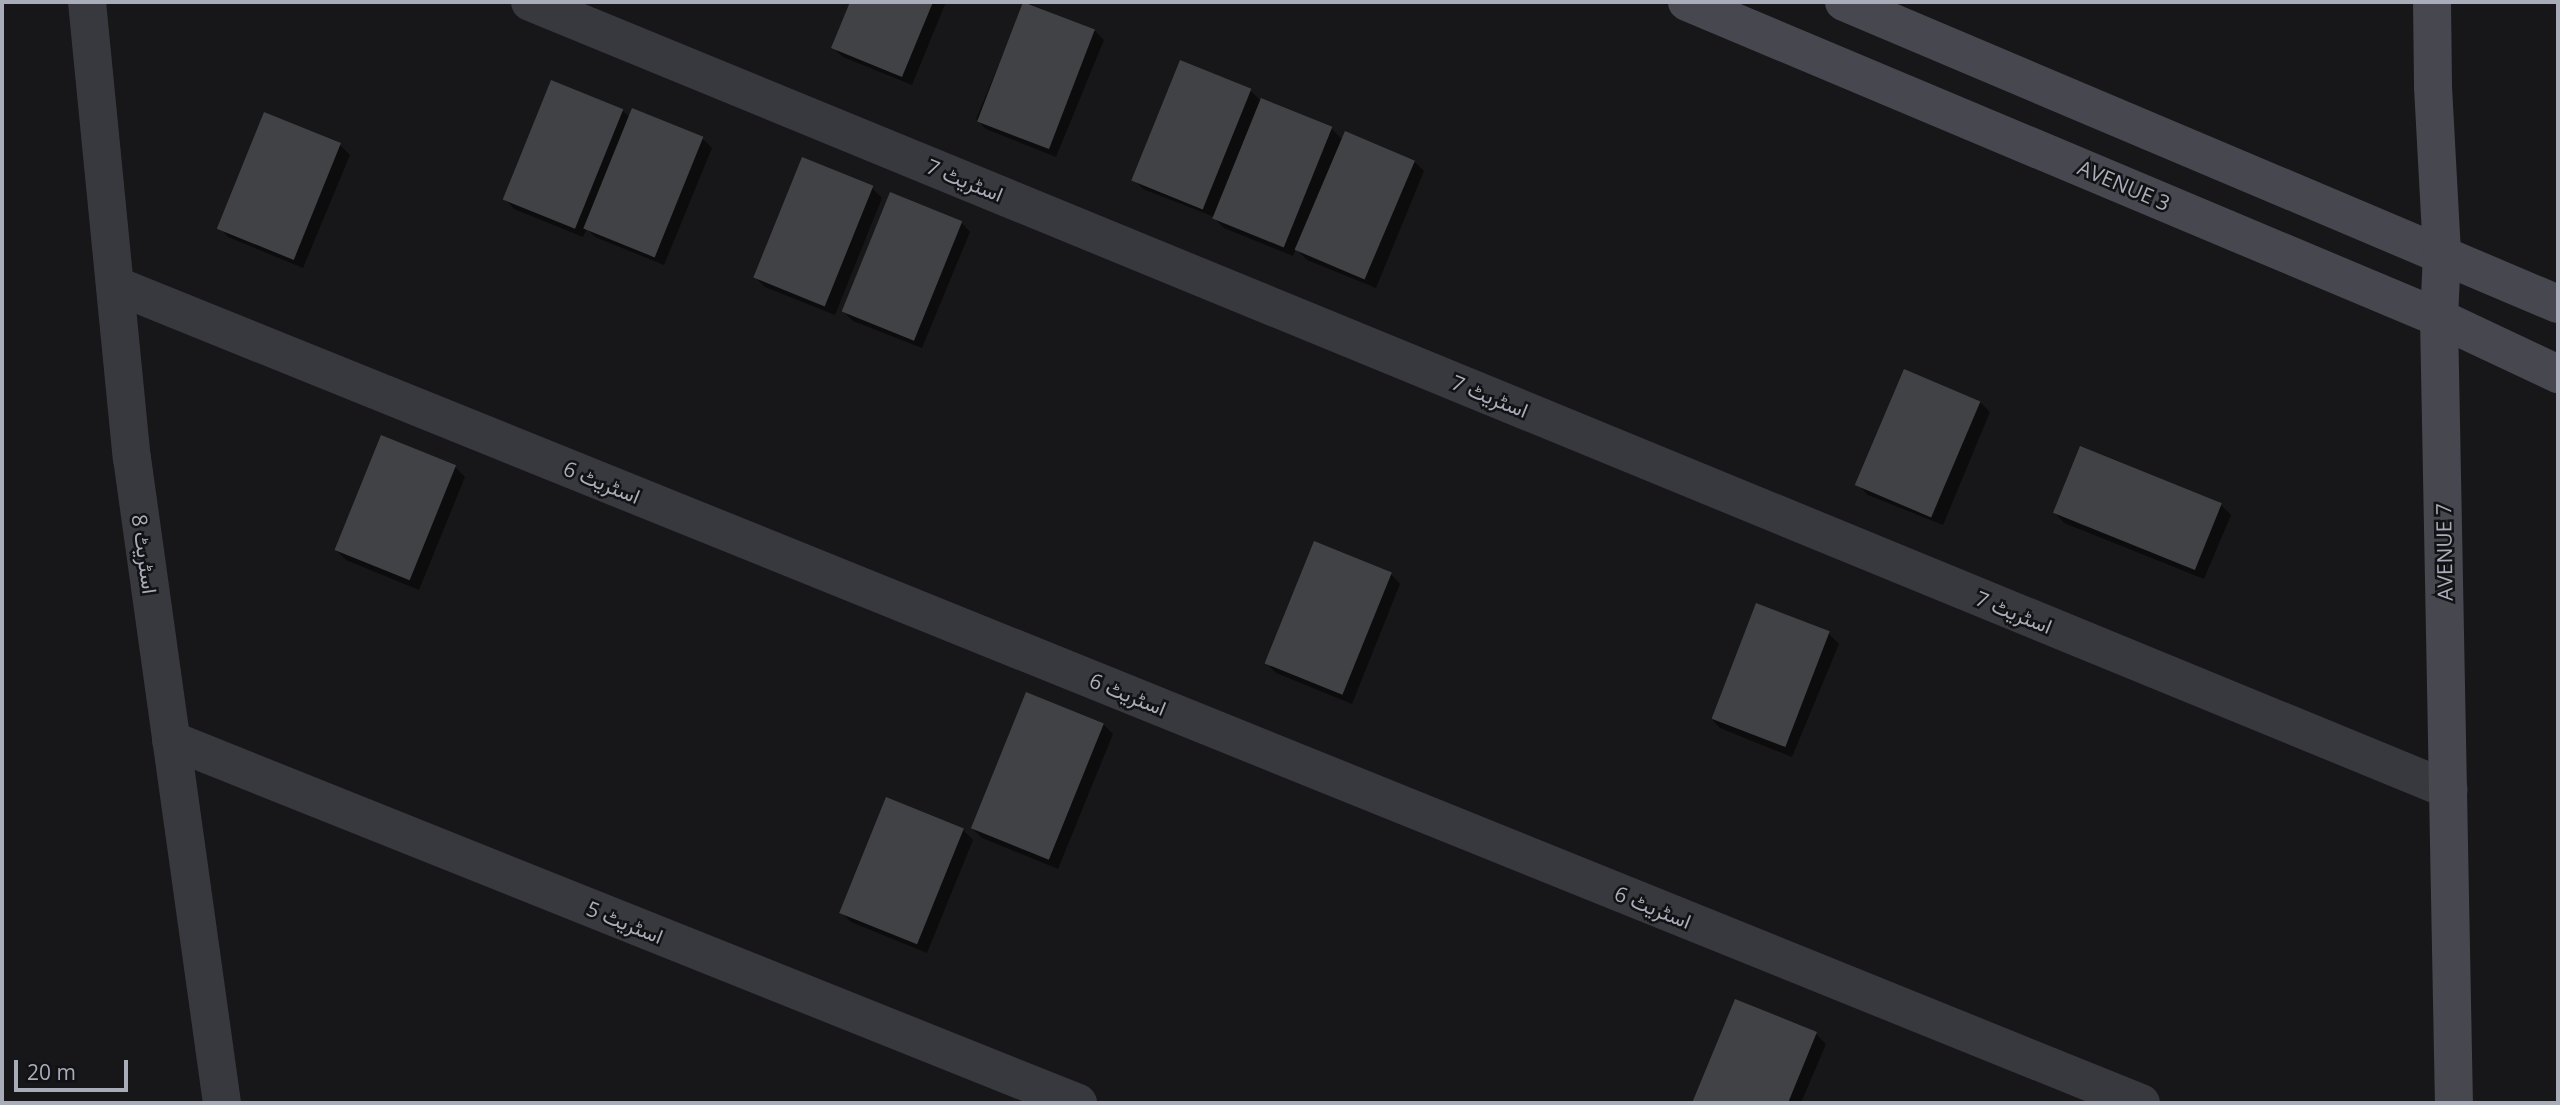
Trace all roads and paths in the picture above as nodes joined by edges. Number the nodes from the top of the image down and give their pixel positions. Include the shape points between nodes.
1 (88, 2) edge
2 (530, 2) edge
3 (1687, 2) edge
4 (1844, 2) edge
5 (2432, 2) edge
6 (2442, 254) junction
7 (115, 285) junction
8 (2558, 304) edge
9 (2439, 318) junction
10 (2558, 374) edge
11 (171, 740) junction
12 (2449, 790) junction
13 (222, 1103) edge
14 (1079, 1103) edge
15 (2140, 1103) edge
16 (2454, 1103) edge

1 - 7 street, اسٹریٹ 8
2 - 12 street, اسٹریٹ 7
3 - 9 main road, AVENUE 3
4 - 6 main road
5 - 6 main road, AVENUE 7
6 - 8 main road
6 - 9 main road, AVENUE 7
7 - 11 street, اسٹریٹ 8 via 132,458
7 - 15 street, اسٹریٹ 6
9 - 10 main road, AVENUE 3
9 - 12 main road, AVENUE 7
11 - 13 street, اسٹریٹ 8
11 - 14 street, اسٹریٹ 5
12 - 16 main road, AVENUE 7

